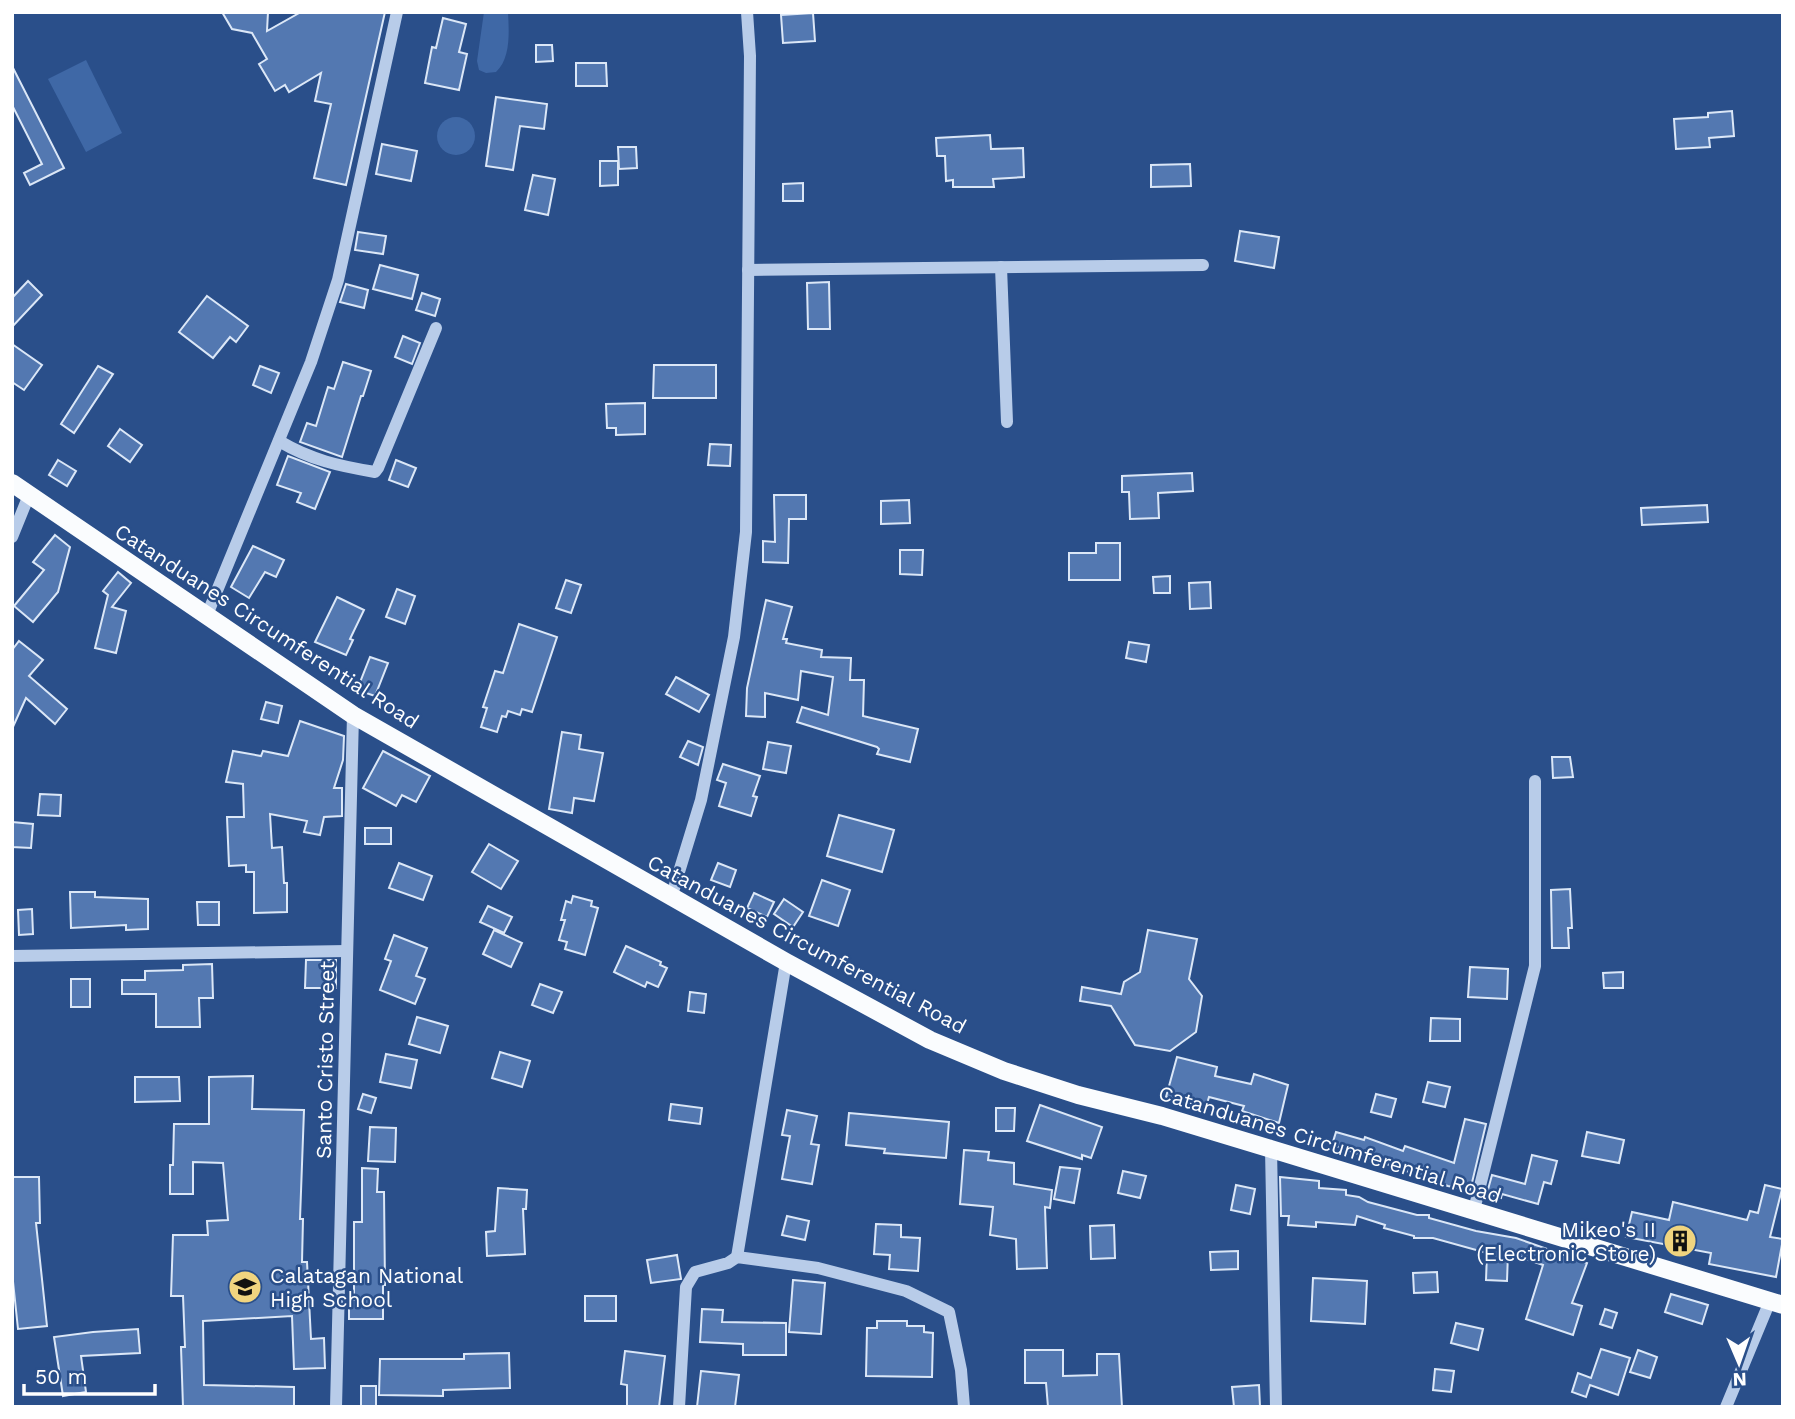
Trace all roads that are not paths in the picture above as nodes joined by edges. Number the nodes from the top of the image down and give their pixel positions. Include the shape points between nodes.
1 (397, 12) edge
2 (747, 12) edge
3 (1203, 265) dead end
4 (1000, 267) junction
5 (748, 270) junction
6 (436, 328) dead end
7 (1007, 422) dead end
8 (279, 441) junction
9 (12, 484) edge
10 (29, 495) junction
11 (12, 537) edge
12 (207, 615) junction
13 (353, 715) junction
14 (1535, 781) dead end
15 (671, 898) junction
16 (347, 951) junction
17 (12, 956) edge
18 (786, 962) junction
19 (1271, 1149) junction
20 (1474, 1210) junction
21 (737, 1257) junction
22 (1777, 1303) edge
23 (335, 1407) edge
24 (680, 1407) edge
25 (964, 1407) edge
26 (1276, 1407) edge
27 (1726, 1407) edge

1 - 8 street via 338,280
2 - 5 street
3 - 4 street
4 - 5 street
4 - 7 street
5 - 15 street via 746,532 734,637 701,800
6 - 8 street via 374,472 345,468
8 - 12 street
9 - 10 main road, Catanduanes Circumferential Road
10 - 11 street
10 - 12 main road, Catanduanes Circumferential Road
12 - 13 main road, Catanduanes Circumferential Road
13 - 15 main road, Catanduanes Circumferential Road
13 - 16 street, Santo Cristo Street
14 - 20 street via 1535,966
15 - 18 main road, Catanduanes Circumferential Road
16 - 17 street
16 - 23 street, Santo Cristo Street
18 - 19 main road, Catanduanes Circumferential Road via 930,1040 1004,1071
18 - 21 street
19 - 20 main road, Catanduanes Circumferential Road
19 - 26 street
20 - 22 main road, Catanduanes Circumferential Road
21 - 24 street via 695,1272 687,1287
21 - 25 street via 818,1268 881,1284 949,1312
22 - 27 street

